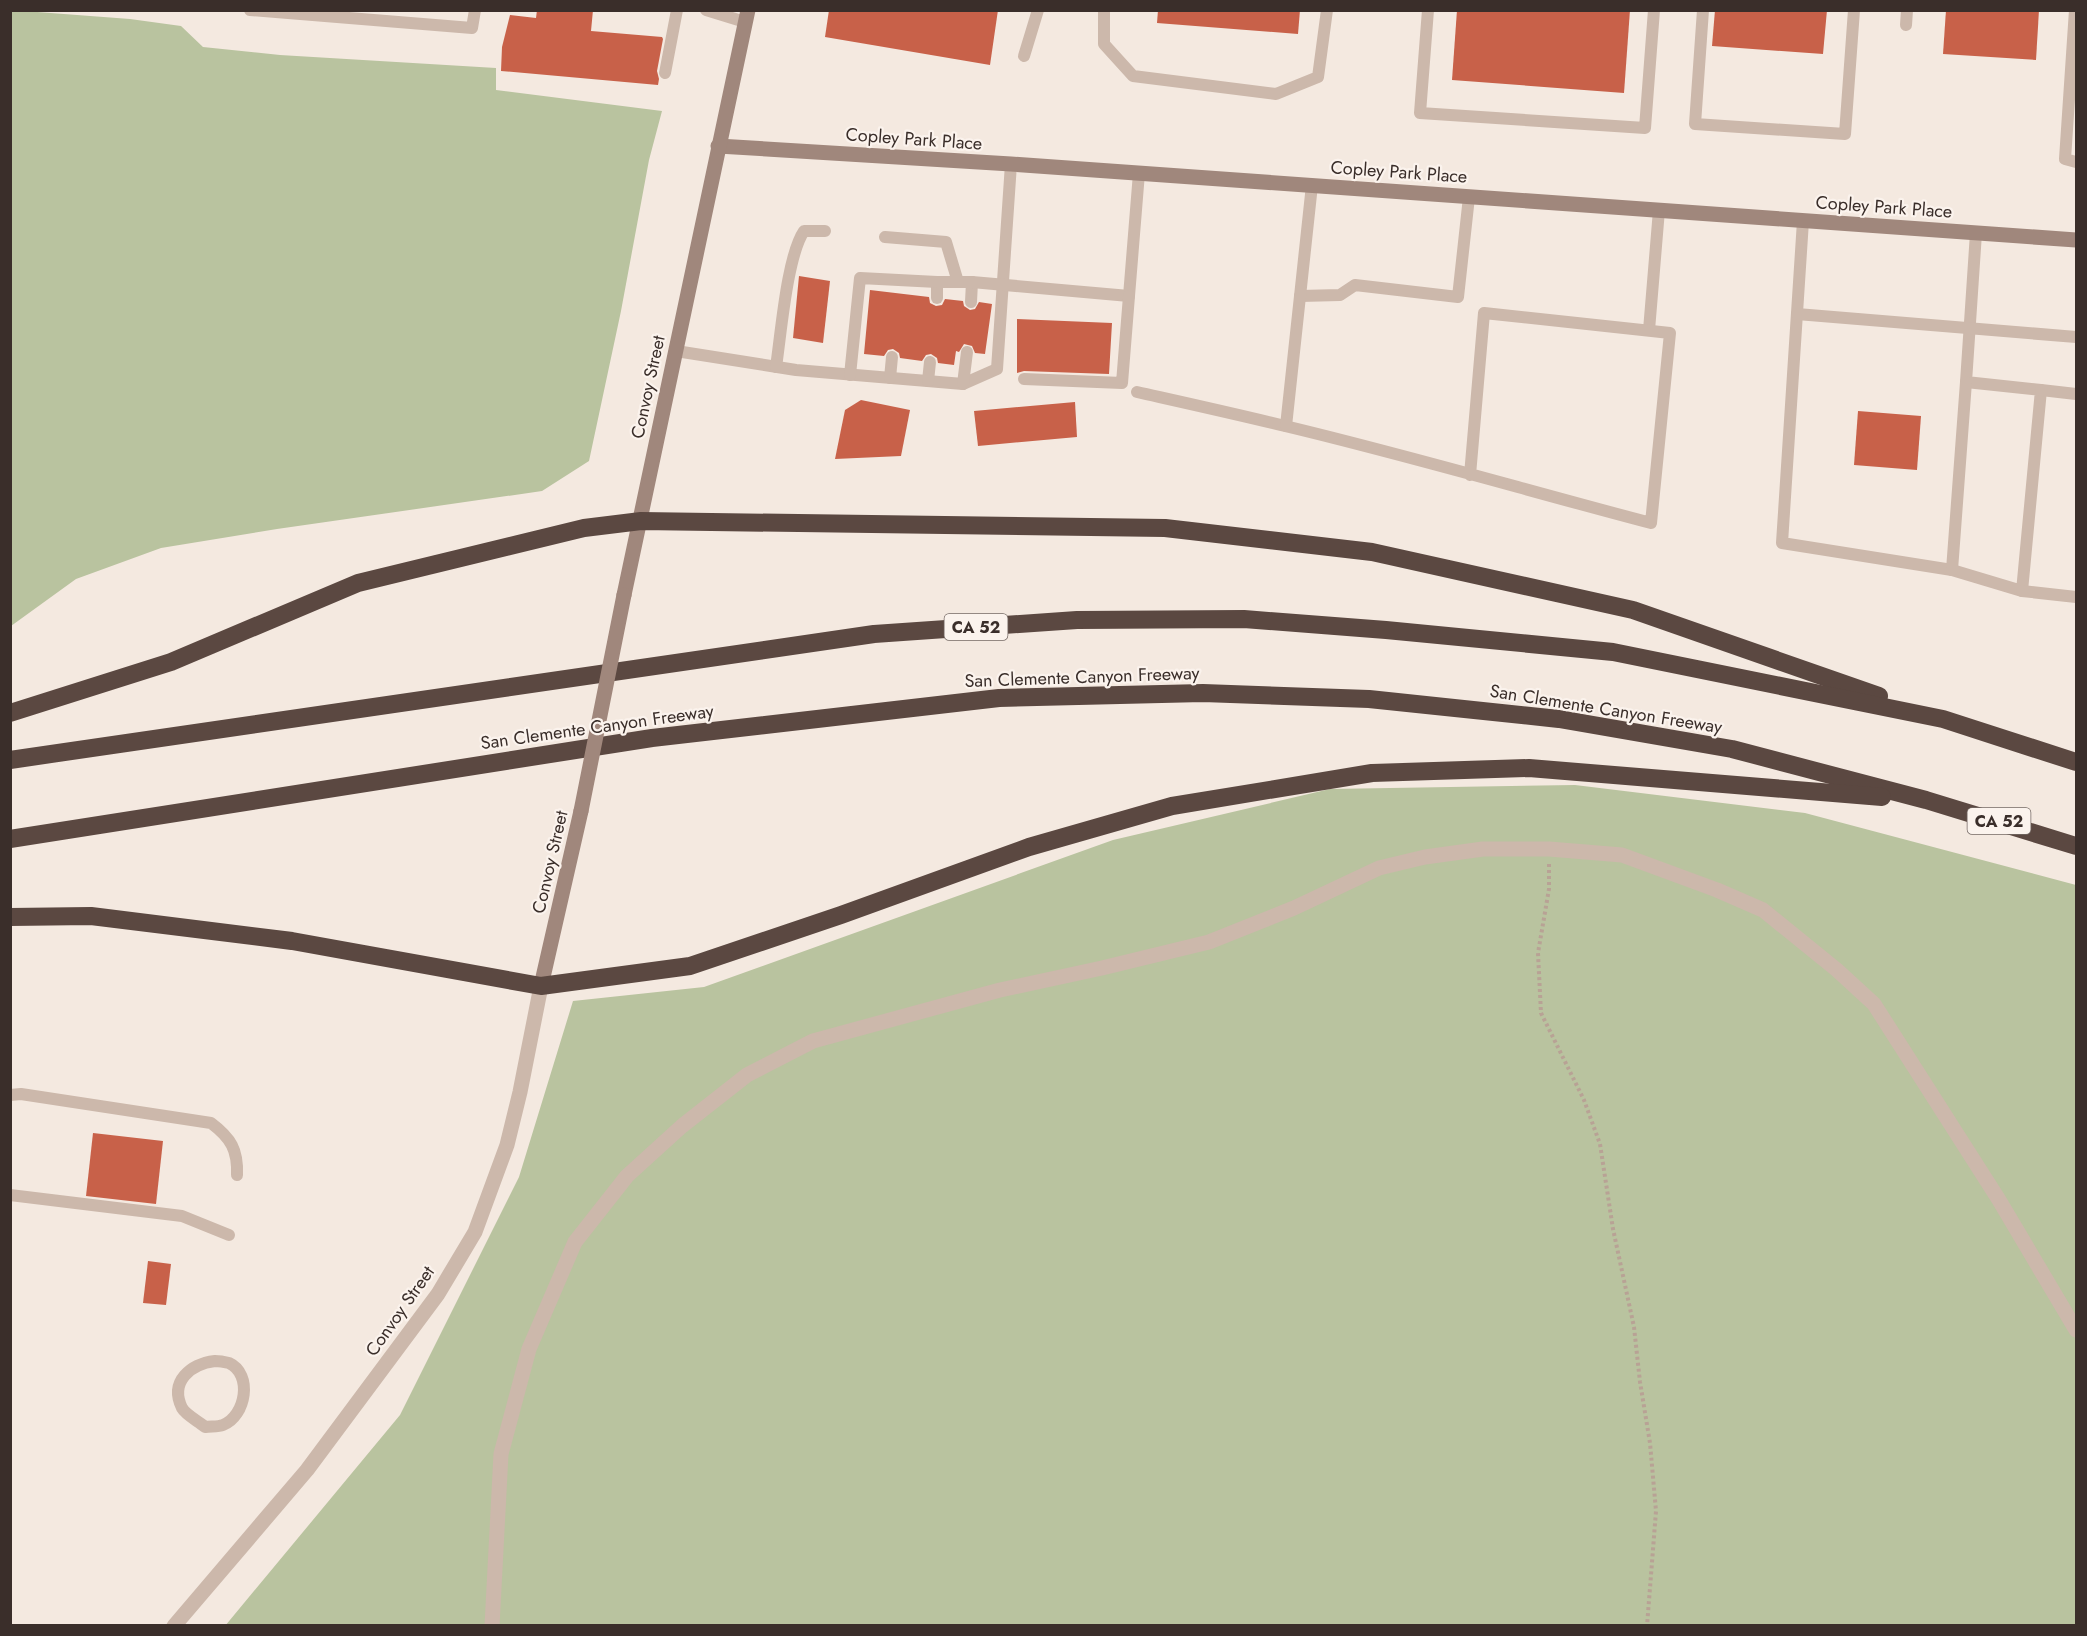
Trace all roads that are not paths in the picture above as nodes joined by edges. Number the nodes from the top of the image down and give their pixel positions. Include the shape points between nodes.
1 (250, 10) edge
2 (475, 10) edge
3 (677, 10) edge
4 (706, 10) edge
5 (1038, 10) edge
6 (1104, 10) edge
7 (1327, 10) edge
8 (1428, 10) edge
9 (1654, 10) edge
10 (1703, 10) edge
11 (1854, 10) edge
12 (1907, 10) edge
13 (2074, 10) edge
14 (747, 16) edge
15 (1906, 25) dead end
16 (1024, 56) dead end
17 (665, 72) dead end
18 (718, 146) junction
19 (2076, 162) edge
20 (1011, 164) junction
21 (1139, 173) junction
22 (1312, 185) junction
23 (1469, 197) junction
24 (1659, 210) junction
25 (1803, 221) junction
26 (825, 231) dead end
27 (1977, 233) junction
28 (885, 237) dead end
29 (2076, 240) edge
30 (937, 282) junction
31 (958, 282) junction
32 (972, 282) junction
33 (1002, 286) junction
34 (1129, 296) junction
35 (1300, 296) junction
36 (937, 297) dead end
37 (971, 302) dead end
38 (1797, 314) junction
39 (1970, 327) junction
40 (1649, 330) junction
41 (2076, 337) edge
42 (676, 351) junction
43 (967, 352) dead end
44 (892, 357) dead end
45 (930, 362) dead end
46 (776, 367) junction
47 (850, 375) junction
48 (890, 378) junction
49 (1024, 379) dead end
50 (928, 381) junction
51 (1966, 382) junction
52 (963, 384) junction
53 (2041, 390) junction
54 (1137, 392) dead end
55 (2076, 394) edge
56 (1286, 426) junction
57 (1470, 475) junction
58 (640, 521) junction
59 (1952, 570) junction
60 (2022, 591) junction
61 (2076, 597) edge
62 (10, 713) edge
63 (1943, 719) junction
64 (10, 760) edge
65 (2076, 762) edge
66 (1926, 800) junction
67 (10, 839) edge
68 (2076, 846) edge
69 (10, 917) edge
70 (541, 986) junction
71 (10, 1095) edge
72 (237, 1175) dead end
73 (10, 1195) edge
74 (229, 1235) dead end
75 (2076, 1330) edge
76 (243, 1378) joint
77 (174, 1626) edge
78 (492, 1626) edge

1 - 2 lane via 472,28
3 - 17 lane
4 - 14 lane
5 - 16 lane
6 - 7 lane via 1104,44 1133,76 1276,94 1318,77
8 - 9 lane via 1420,113 1645,128
10 - 11 lane via 1695,124 1845,134
12 - 15 lane
13 - 19 lane via 2065,159
14 - 18 main road, Convoy Street
18 - 20 main road, Copley Park Place
18 - 42 main road, Convoy Street
20 - 21 main road, Copley Park Place
20 - 33 lane
21 - 22 main road, Copley Park Place
21 - 34 lane
22 - 23 main road, Copley Park Place
22 - 35 lane
23 - 24 main road, Copley Park Place
23 - 35 lane via 1458,297 1355,285 1340,295
24 - 25 main road, Copley Park Place
24 - 40 lane
25 - 27 main road, Copley Park Place
25 - 38 lane
26 - 46 lane via 804,231 799,238
27 - 29 main road, Copley Park Place
27 - 39 lane
28 - 31 lane via 946,242
30 - 31 lane
30 - 36 lane
30 - 47 lane via 898,286 860,278
31 - 32 lane
32 - 33 lane
32 - 37 lane
33 - 34 lane
33 - 52 lane via 997,369
34 - 49 lane via 1122,382
35 - 56 lane
38 - 39 lane
38 - 59 lane via 1782,543
39 - 41 lane
39 - 51 lane
40 - 57 lane via 1484,313
40 - 57 lane via 1670,333 1651,524
42 - 46 lane
42 - 58 main road, Convoy Street
43 - 52 lane
44 - 48 lane
45 - 50 lane
46 - 47 lane
47 - 48 lane
48 - 50 lane
50 - 52 lane
51 - 53 lane
51 - 59 lane
53 - 55 lane
53 - 60 lane
54 - 56 lane
56 - 57 lane
58 - 62 highway via 584,528 358,583 171,662
58 - 63 highway via 1165,528 1372,552 1633,610
58 - 70 main road, Convoy Street, bridge
59 - 60 lane
60 - 61 lane
63 - 64 highway, CA 52 via 1613,652 1245,619 1077,620 874,634
63 - 65 highway, CA 52
66 - 67 highway, San Clemente Canyon Freeway / CA 52 via 1732,749 1559,719 1369,699 1179,694 999,698 652,738
66 - 68 highway, San Clemente Canyon Freeway / CA 52
66 - 70 highway via 1529,768 1372,773 1172,806 1029,847 690,966
69 - 70 highway via 91,916 269,938
70 - 77 street, Convoy Street via 507,1145 475,1233 438,1294 307,1470
71 - 72 lane via 211,1123 226,1134 238,1157
73 - 74 lane via 182,1216
75 - 78 street via 1999,1200 1874,1004 1762,910 1622,855 1483,849 1425,857 1379,868 1209,942 1000,990 813,1041 747,1075 682,1126 627,1176 575,1242 529,1349 501,1455
76 - 76 lane via 229,1363 201,1363 180,1379 178,1395 183,1409 205,1426 224,1425 236,1414 244,1396

